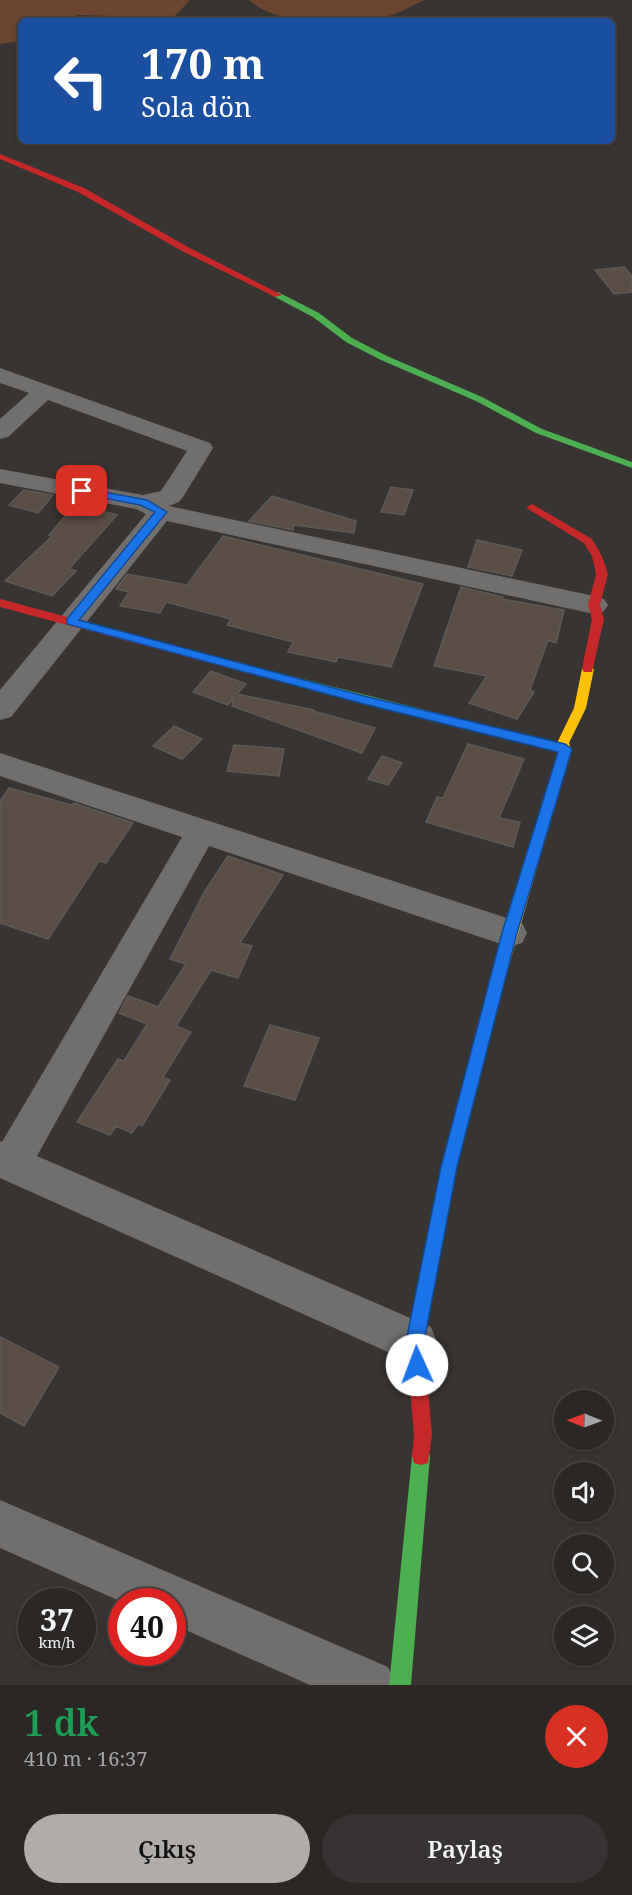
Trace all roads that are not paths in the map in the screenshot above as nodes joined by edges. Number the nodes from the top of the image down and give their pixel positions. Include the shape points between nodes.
1 (0, 156) edge
2 (0, 375) edge
3 (45, 391) junction
4 (0, 432) edge
5 (632, 465) edge
6 (0, 476) edge
7 (152, 507) junction
8 (532, 507) dead end
9 (0, 603) edge
10 (594, 604) junction
11 (71, 621) junction
12 (0, 710) edge
13 (565, 749) junction
14 (0, 764) edge
15 (202, 830) junction
16 (510, 933) junction
17 (6, 1161) edge
18 (415, 1342) junction
19 (0, 1524) edge
20 (370, 1685) edge
21 (400, 1685) edge

1 - 5 street via 81,190 185,249 285,298 384,358 479,399 539,431
2 - 3 street
3 - 4 street
3 - 7 street via 201,448 170,497
6 - 7 street
7 - 10 street
7 - 11 street
8 - 10 street via 588,541 602,574
9 - 11 street
10 - 13 street via 596,630 580,708 563,742
11 - 12 street
11 - 13 street
13 - 16 street
14 - 15 street
15 - 16 street
15 - 17 street
16 - 18 street via 449,1167
17 - 18 street
18 - 21 street via 423,1435
19 - 20 street

